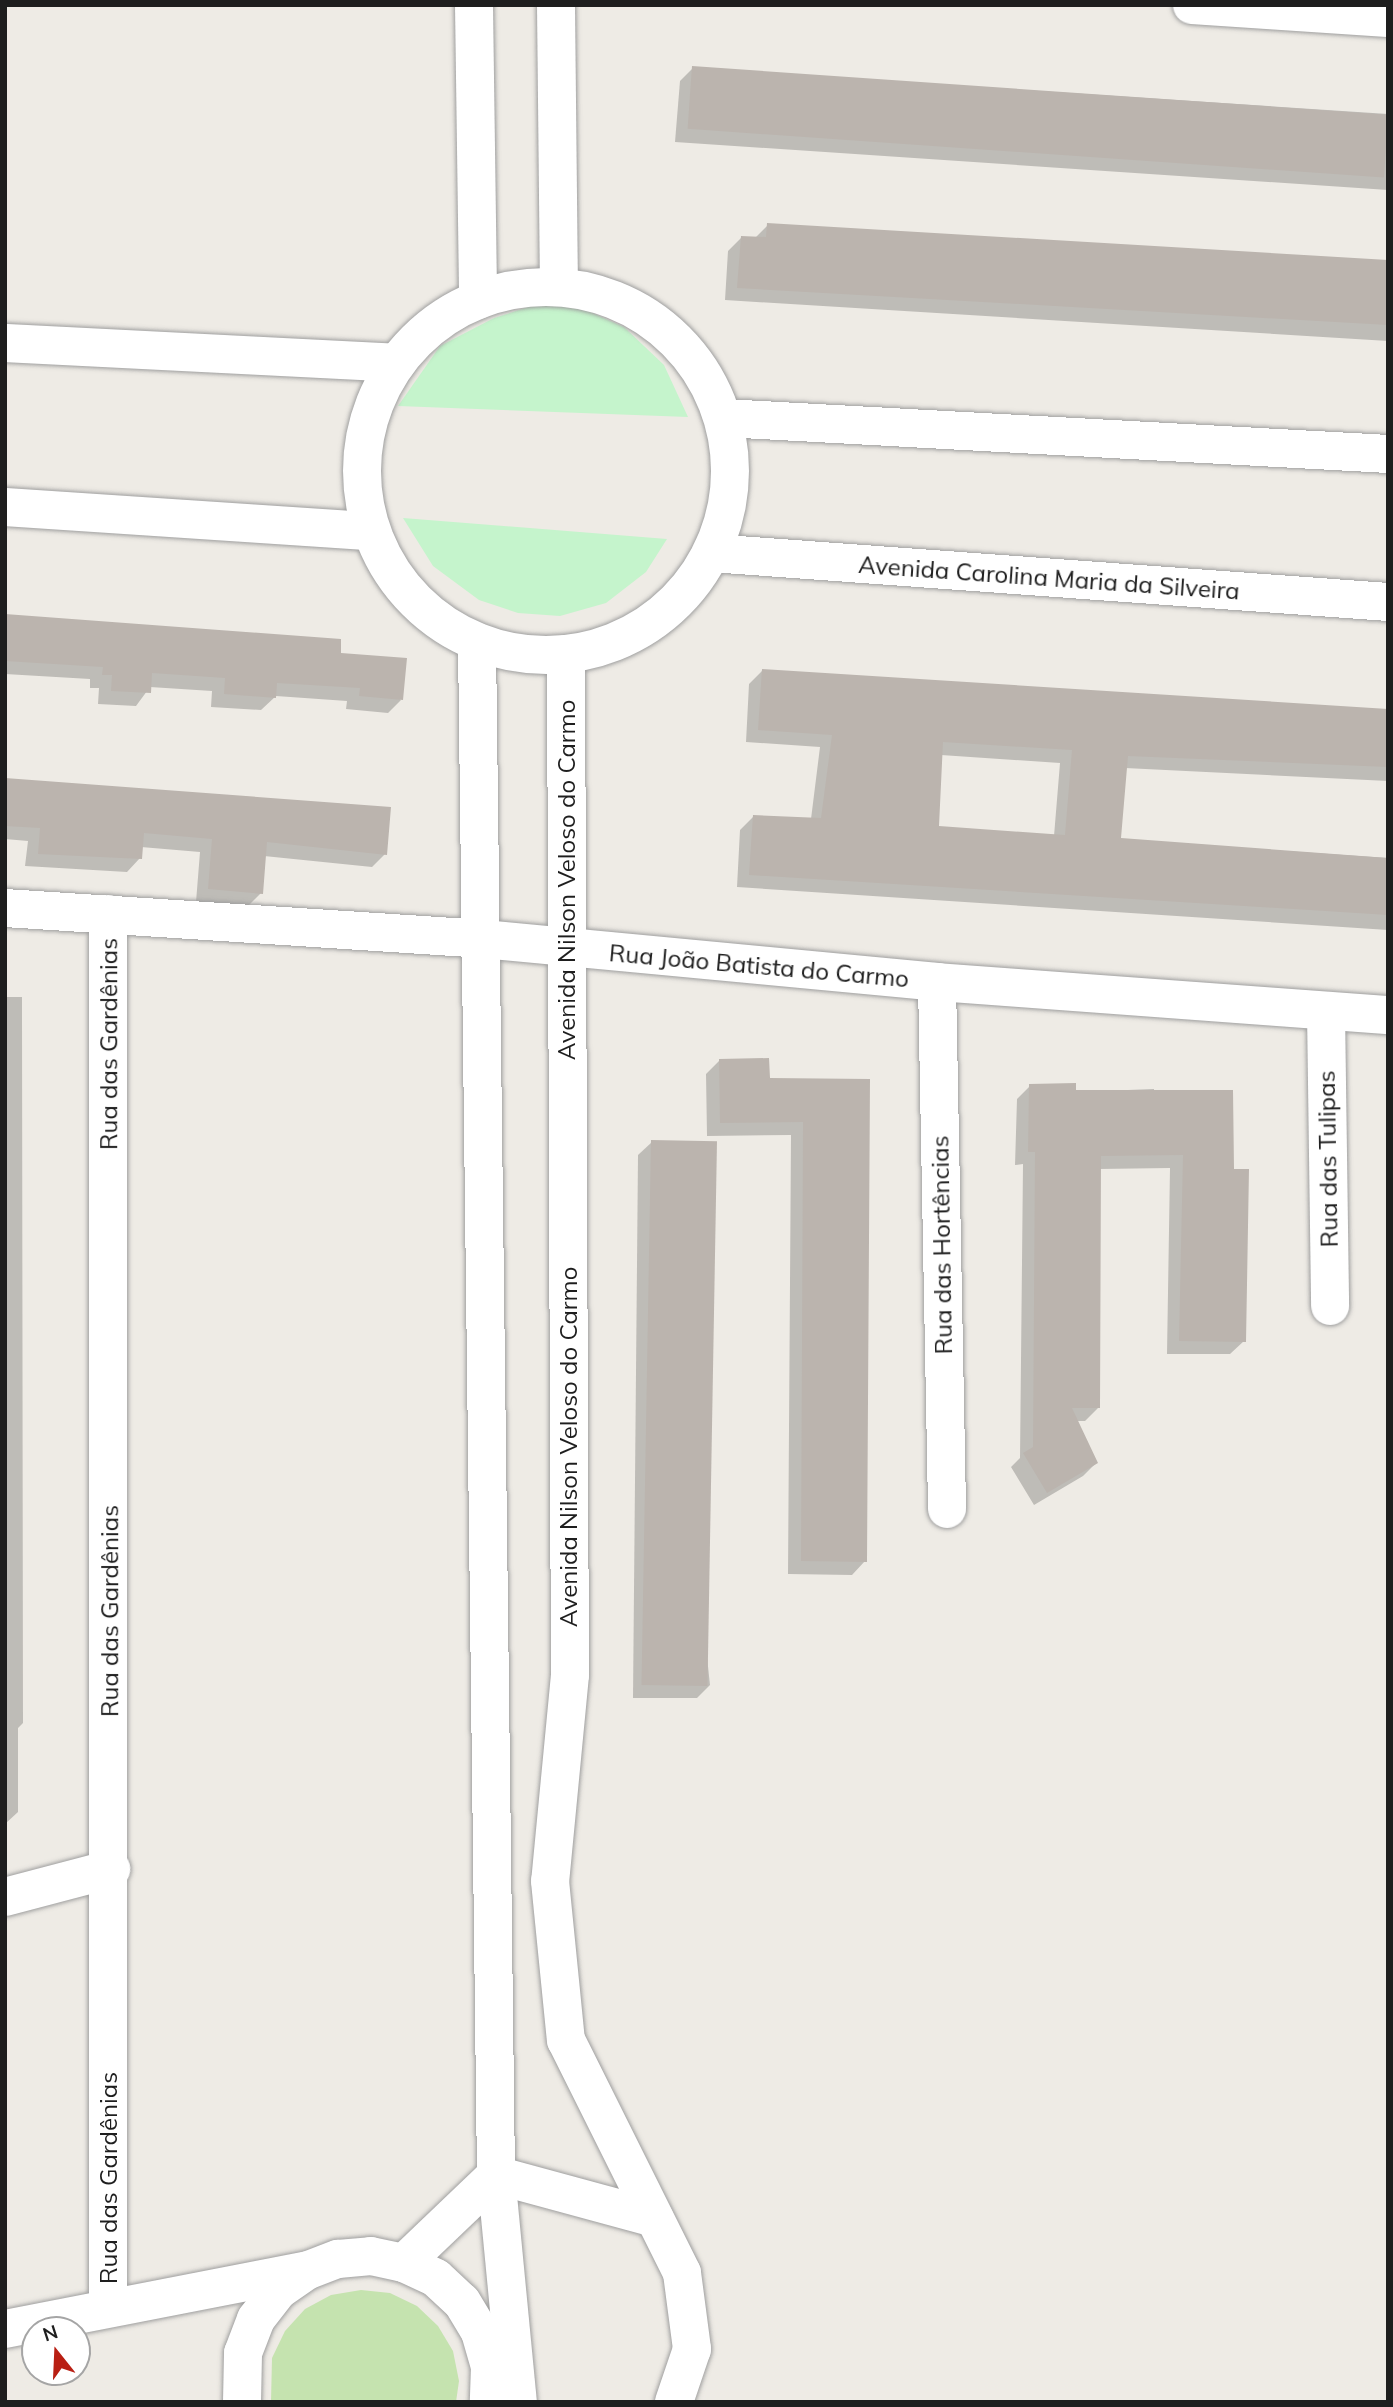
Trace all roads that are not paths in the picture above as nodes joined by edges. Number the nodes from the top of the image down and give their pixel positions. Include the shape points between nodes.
1 (474, 5) edge
2 (556, 5) edge
3 (1192, 5) edge
4 (1301, 9) edge
5 (1388, 18) edge
6 (559, 287) junction
7 (478, 300) junction
8 (5, 343) edge
9 (396, 363) junction
10 (724, 418) junction
11 (1388, 454) edge
12 (5, 507) edge
13 (370, 531) junction
14 (711, 553) junction
15 (1388, 602) edge
16 (477, 642) junction
17 (566, 654) junction
18 (5, 908) edge
19 (108, 915) junction
20 (483, 939) junction
21 (567, 948) junction
22 (937, 982) junction
23 (1326, 1011) junction
24 (1388, 1015) edge
25 (1330, 1307) dead end
26 (947, 1509) dead end
27 (111, 1869) junction
28 (5, 1897) edge
29 (496, 2175) junction
30 (654, 2218) junction
31 (404, 2263) junction
32 (306, 2271) junction
33 (108, 2307) junction
34 (5, 2329) edge
35 (497, 2330) junction
36 (242, 2402) edge
37 (489, 2402) edge
38 (518, 2402) edge
39 (674, 2402) edge

1 - 7 street
2 - 6 street
3 - 4 street
4 - 5 street
6 - 7 street via 517,289
6 - 10 street via 613,299 662,327 700,368
7 - 9 street via 432,325
8 - 9 street
9 - 13 street via 369,415 362,461
10 - 11 street
10 - 14 street via 731,464 727,510
12 - 13 street
13 - 16 street via 394,578 430,616
14 - 15 street, Avenida Carolina Maria da Silveira
14 - 17 street via 675,603 635,631
16 - 17 street via 520,654
16 - 20 street
17 - 21 street, Avenida Nilson Veloso do Carmo
18 - 19 street, Rua João Batista do Carmo
19 - 20 street, Rua João Batista do Carmo
19 - 27 street, Rua das Gardênias
20 - 21 street, Rua João Batista do Carmo
20 - 29 street
21 - 22 street, Rua João Batista do Carmo
21 - 30 street, Avenida Nilson Veloso do Carmo via 570,1675 550,1881 565,2040
22 - 23 street, Rua João Batista do Carmo
22 - 26 street, Rua das Hortências
23 - 24 street, Rua João Batista do Carmo
23 - 25 street, Rua das Tulipas
27 - 28 street
27 - 33 street, Rua das Gardênias
29 - 30 street
29 - 31 street
29 - 35 street
30 - 39 street, Avenida Nilson Veloso do Carmo via 682,2273 692,2349
31 - 32 street via 371,2256 338,2259
31 - 35 street via 436,2278
32 - 33 street
32 - 36 street via 279,2290 256,2319 243,2353
33 - 34 street
35 - 37 street via 489,2367
35 - 38 street

